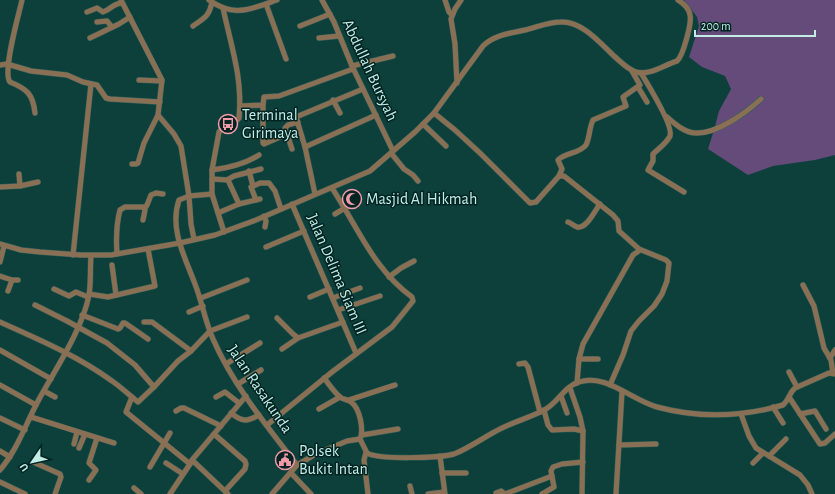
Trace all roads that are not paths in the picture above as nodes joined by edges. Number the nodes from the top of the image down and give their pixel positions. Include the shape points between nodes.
1 (22, 0) edge
2 (276, 0) edge
3 (322, 0) edge
4 (445, 0) edge
5 (461, 0) edge
6 (678, 0) edge
7 (211, 1) edge
8 (122, 2) edge
9 (266, 4) junction
10 (223, 8) junction
11 (86, 12) dead end
12 (330, 14) junction
13 (452, 15) junction
14 (130, 17) junction
15 (97, 22) dead end
16 (193, 26) dead end
17 (300, 26) dead end
18 (112, 27) junction
19 (339, 36) junction
20 (90, 38) dead end
21 (319, 38) dead end
22 (393, 56) dead end
23 (286, 59) dead end
24 (0, 64) edge
25 (7, 64) junction
26 (353, 68) junction
27 (632, 70) junction
28 (641, 73) junction
29 (139, 80) dead end
30 (162, 81) junction
31 (457, 83) junction
32 (92, 84) junction
33 (638, 87) junction
34 (363, 89) junction
35 (761, 99) dead end
36 (333, 100) junction
37 (160, 102) junction
38 (647, 102) dead end
39 (263, 105) junction
40 (240, 106) junction
41 (35, 113) dead end
42 (340, 113) dead end
43 (434, 113) junction
44 (158, 115) junction
45 (376, 115) junction
46 (664, 116) junction
47 (298, 122) junction
48 (423, 124) junction
49 (287, 134) junction
50 (446, 146) dead end
51 (305, 147) junction
52 (292, 148) dead end
53 (392, 152) junction
54 (259, 155) dead end
55 (132, 164) dead end
56 (261, 169) dead end
57 (212, 170) junction
58 (249, 171) junction
59 (19, 174) dead end
60 (559, 176) junction
61 (212, 179) junction
62 (227, 180) junction
63 (418, 181) dead end
64 (38, 182) dead end
65 (20, 186) junction
66 (253, 186) junction
67 (0, 187) edge
68 (332, 188) junction
69 (684, 192) dead end
70 (163, 194) dead end
71 (212, 194) junction
72 (315, 194) junction
73 (190, 196) junction
74 (240, 204) junction
75 (292, 204) junction
76 (600, 204) junction
77 (145, 208) junction
78 (345, 208) junction
79 (281, 209) junction
80 (218, 213) junction
81 (335, 214) dead end
82 (264, 216) junction
83 (143, 220) dead end
84 (568, 222) dead end
85 (264, 227) dead end
86 (304, 231) junction
87 (224, 232) junction
88 (194, 239) junction
89 (180, 243) junction
90 (2, 245) edge
91 (266, 247) dead end
92 (148, 249) junction
93 (640, 250) junction
94 (117, 254) junction
95 (73, 255) junction
96 (91, 256) junction
97 (414, 261) dead end
98 (0, 262) edge
99 (112, 265) dead end
100 (0, 276) edge
101 (389, 277) junction
102 (12, 280) junction
103 (18, 280) dead end
104 (247, 280) dead end
105 (803, 285) dead end
106 (329, 288) junction
107 (360, 288) dead end
108 (54, 289) dead end
109 (8, 291) dead end
110 (116, 295) junction
111 (89, 296) junction
112 (380, 296) dead end
113 (310, 297) dead end
114 (201, 298) junction
115 (333, 298) junction
116 (35, 305) dead end
117 (203, 306) junction
118 (338, 310) junction
119 (189, 312) dead end
120 (82, 315) junction
121 (247, 317) dead end
122 (277, 318) dead end
123 (0, 322) edge
124 (144, 322) dead end
125 (343, 322) junction
126 (78, 327) junction
127 (210, 331) junction
128 (298, 338) junction
129 (148, 339) dead end
130 (260, 343) dead end
131 (282, 349) dead end
132 (0, 350) edge
133 (835, 350) edge
134 (190, 351) junction
135 (65, 353) junction
136 (356, 353) junction
137 (830, 358) junction
138 (579, 359) junction
139 (598, 359) dead end
140 (226, 364) junction
141 (519, 364) dead end
142 (261, 370) dead end
143 (789, 372) dead end
144 (834, 374) edge
145 (324, 378) junction
146 (51, 379) junction
147 (577, 382) junction
148 (238, 384) junction
149 (0, 385) edge
150 (395, 385) dead end
151 (610, 385) junction
152 (154, 387) junction
153 (797, 387) junction
154 (570, 388) junction
155 (44, 391) junction
156 (622, 392) junction
157 (246, 396) junction
158 (561, 396) junction
159 (789, 396) junction
160 (54, 397) dead end
161 (132, 397) junction
162 (216, 397) dead end
163 (340, 397) junction
164 (349, 400) junction
165 (240, 403) junction
166 (36, 405) junction
167 (773, 407) junction
168 (319, 409) dead end
169 (176, 411) dead end
170 (542, 411) junction
171 (231, 413) junction
172 (567, 414) dead end
173 (740, 414) junction
174 (800, 414) junction
175 (259, 415) junction
176 (31, 417) junction
177 (0, 418) edge
178 (783, 423) dead end
179 (267, 425) junction
180 (221, 426) junction
181 (398, 429) dead end
182 (826, 429) dead end
183 (25, 430) junction
184 (582, 431) junction
185 (77, 432) junction
186 (170, 433) dead end
187 (85, 434) junction
188 (214, 434) junction
189 (835, 434) edge
190 (361, 437) junction
191 (97, 438) junction
192 (786, 439) dead end
193 (114, 443) dead end
194 (165, 443) junction
195 (74, 444) dead end
196 (656, 444) dead end
197 (619, 445) junction
198 (79, 448) dead end
199 (0, 451) edge
200 (366, 452) junction
201 (763, 453) junction
202 (440, 456) junction
203 (769, 456) junction
204 (10, 457) junction
205 (32, 462) dead end
206 (191, 462) junction
207 (583, 462) junction
208 (166, 463) dead end
209 (753, 463) dead end
210 (297, 465) junction
211 (150, 468) dead end
212 (0, 470) edge
213 (442, 473) junction
214 (466, 473) dead end
215 (183, 474) junction
216 (291, 474) junction
217 (552, 476) junction
218 (89, 480) dead end
219 (0, 482) edge
220 (410, 486) dead end
221 (134, 488) dead end
222 (226, 493) edge
223 (444, 493) edge
224 (496, 493) dead end
225 (25, 494) edge
226 (55, 494) edge
227 (141, 494) edge
228 (170, 494) edge
229 (272, 494) edge
230 (310, 494) edge
231 (368, 494) edge
232 (412, 494) edge
233 (428, 494) edge
234 (505, 494) edge
235 (542, 494) edge
236 (582, 494) edge
237 (616, 494) edge
238 (812, 494) edge

1 - 25 street
2 - 9 street
3 - 12 street, Abdullah Bursyah
4 - 13 street
5 - 13 street
6 - 28 street via 688,10 691,18 681,57 677,61
7 - 10 street
7 - 16 street via 209,13
8 - 11 street via 104,12 97,8
8 - 14 street
9 - 10 street via 238,11
9 - 23 street
10 - 40 street via 238,68
12 - 17 street
12 - 19 street, Abdullah Bursyah
13 - 31 street
14 - 18 street
14 - 30 street
15 - 18 street via 107,21
18 - 20 street
19 - 21 street
19 - 26 street, Abdullah Bursyah
22 - 26 street
24 - 25 street
25 - 32 street via 31,71 67,75
25 - 41 street via 8,80 30,94
26 - 34 street, Abdullah Bursyah
26 - 39 street via 279,96 264,98
27 - 28 street
27 - 31 street via 625,67 581,28 571,23 560,22 499,36 489,41
27 - 33 street via 640,85
28 - 46 street
29 - 30 street
30 - 37 street
31 - 43 street
32 - 37 street via 98,86 108,99
32 - 95 street
33 - 38 street
33 - 60 street via 623,97 626,106 592,120 588,140 584,146 558,160 562,170
34 - 36 street
34 - 45 street, Abdullah Bursyah
35 - 46 street via 738,117 703,133 682,129
36 - 42 street
36 - 47 street via 298,115
37 - 44 street
39 - 40 street
39 - 49 street via 263,143
40 - 57 street via 239,120 220,129 217,135
43 - 48 street
43 - 60 street via 480,153 530,203 536,202
44 - 55 street via 144,142 138,163
44 - 73 street via 181,146
45 - 51 street
45 - 53 street, Abdullah Bursyah
46 - 69 street via 670,128 670,135 653,154 653,161 648,170
47 - 49 street via 286,126
47 - 51 street
48 - 50 street
48 - 53 street
49 - 52 street
51 - 72 street
53 - 63 street, Abdullah Bursyah via 404,169 413,174
53 - 68 street via 370,171
54 - 57 street via 251,160
56 - 58 street
57 - 61 street
58 - 62 street
58 - 66 street
59 - 65 street
60 - 76 street via 568,178
61 - 62 street
61 - 71 street
62 - 74 street
64 - 65 street
65 - 67 street
66 - 74 street via 251,189 258,200
66 - 79 street via 263,182 271,184
68 - 72 street
68 - 78 street
70 - 77 street via 151,195
71 - 73 street
71 - 80 street
72 - 75 street
73 - 88 street
73 - 89 street, Jalan Rasakunda via 179,200 176,208 175,220
74 - 80 street
75 - 79 street
75 - 86 street, Jalan Delima Siam III
76 - 84 street via 582,226
76 - 93 street via 617,219 619,231
77 - 83 street
77 - 94 street via 125,207 120,210 116,234
78 - 81 street
78 - 101 street via 369,251
79 - 82 street
80 - 87 street
82 - 85 street
82 - 87 street
86 - 91 street
86 - 106 street, Jalan Delima Siam III
87 - 88 street
88 - 89 street
89 - 92 street
89 - 114 street, Jalan Rasakunda
90 - 95 street
90 - 98 street
92 - 94 street
92 - 110 street via 155,286
93 - 138 street via 633,255 587,335
93 - 151 street via 668,262 667,281 659,300 631,331
94 - 96 street
95 - 96 street
96 - 111 street
97 - 101 street
99 - 110 street
100 - 102 street
101 - 136 street via 413,301 392,327
102 - 103 street
102 - 109 street
104 - 114 street
105 - 137 street via 814,306 824,348
106 - 113 street
106 - 115 street, Jalan Delima Siam III
107 - 115 street
108 - 111 street via 67,295 76,292
110 - 111 street
111 - 120 street
112 - 118 street
114 - 117 street, Jalan Rasakunda
115 - 118 street, Jalan Delima Siam III
116 - 126 street
117 - 119 street
117 - 127 street, Jalan Rasakunda
118 - 125 street, Jalan Delima Siam III
120 - 126 street
120 - 129 street via 118,329 125,323
121 - 127 street
122 - 128 street
123 - 135 street
124 - 134 street via 152,322
125 - 128 street
125 - 136 street, Jalan Delima Siam III
126 - 135 street
126 - 152 street via 127,358
127 - 134 street
127 - 140 street, Jalan Rasakunda
128 - 131 street
130 - 140 street
132 - 146 street
133 - 137 street
134 - 152 street
135 - 146 street
135 - 161 street via 105,376
136 - 145 street
137 - 144 street
138 - 139 street
138 - 147 street
140 - 148 street, Jalan Rasakunda
141 - 170 street via 524,363 528,367
142 - 148 street
143 - 153 street
144 - 153 street
145 - 163 street
145 - 179 street
146 - 155 street
147 - 151 street via 595,380
147 - 154 street
148 - 157 street, Jalan Rasakunda
149 - 166 street
150 - 164 street
151 - 156 street
152 - 161 street via 139,402
153 - 159 street
154 - 158 street
154 - 184 street
155 - 160 street
155 - 166 street
156 - 173 street via 658,407 706,414
156 - 197 street
157 - 165 street
157 - 175 street, Jalan Rasakunda
158 - 170 street
158 - 172 street
159 - 167 street via 783,405
159 - 174 street
161 - 194 street via 126,412
162 - 165 street via 225,392
163 - 164 street
163 - 168 street
164 - 190 street via 355,406 360,420
165 - 171 street
166 - 176 street
167 - 173 street
167 - 178 street
169 - 180 street via 184,408
170 - 184 street via 552,430
170 - 202 street via 504,427 455,453
171 - 175 street via 245,421
171 - 180 street
173 - 201 street via 752,444
174 - 182 street via 814,411
174 - 189 street via 820,444 825,444
175 - 179 street, Jalan Rasakunda
176 - 183 street
176 - 185 street
177 - 183 street
179 - 210 street, Jalan Rasakunda
180 - 188 street
181 - 190 street
183 - 204 street
184 - 207 street
185 - 187 street
185 - 195 street
186 - 194 street
187 - 191 street
187 - 198 street
188 - 206 street
188 - 222 street via 246,463 246,469
190 - 200 street
190 - 210 street via 316,454
191 - 193 street
191 - 218 street via 89,463 96,470
192 - 203 street
194 - 206 street
194 - 211 street
196 - 197 street
197 - 237 street
199 - 204 street
200 - 202 street via 378,456
200 - 231 street via 364,458
201 - 203 street
201 - 209 street
202 - 213 street
203 - 238 street via 800,475
204 - 212 street
205 - 226 street via 60,474
206 - 215 street
206 - 222 street
207 - 217 street via 555,466
207 - 236 street
208 - 215 street
210 - 216 street
213 - 214 street
213 - 223 street
215 - 228 street
216 - 229 street
216 - 230 street
217 - 234 street
217 - 235 street via 554,487
219 - 225 street
220 - 232 street
221 - 227 street
223 - 233 street
224 - 234 street via 501,491

